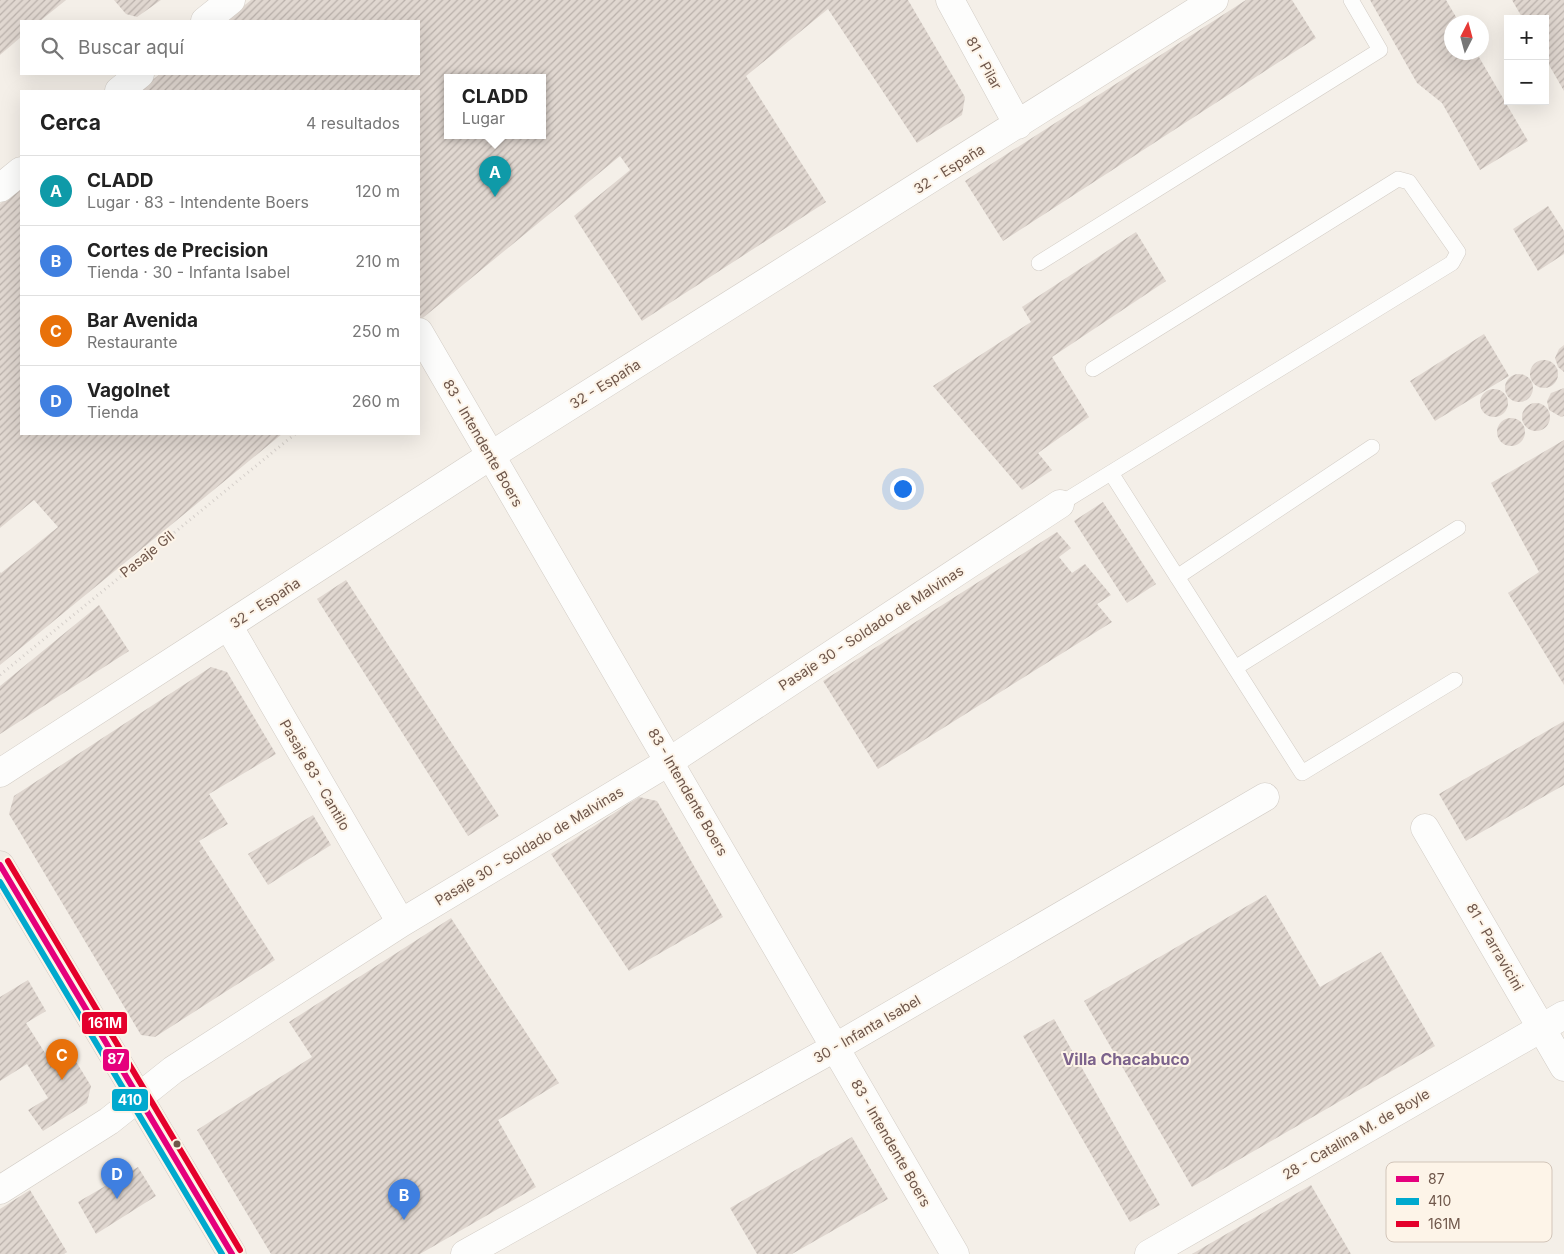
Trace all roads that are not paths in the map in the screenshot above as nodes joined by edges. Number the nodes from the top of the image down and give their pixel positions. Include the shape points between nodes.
1 (231, 0) edge
2 (950, 0) edge
3 (1214, 0) edge
4 (1351, 0) edge
5 (206, 20) edge
6 (139, 75) edge
7 (120, 90) edge
8 (1018, 125) junction
9 (20, 172) edge
10 (0, 188) edge
11 (1039, 263) dead end
12 (420, 334) edge
13 (1093, 369) dead end
14 (1372, 447) dead end
15 (490, 456) junction
16 (1111, 473) junction
17 (1060, 504) joint
18 (1458, 528) dead end
19 (1177, 577) junction
20 (229, 627) junction
21 (1235, 668) junction
22 (1455, 680) dead end
23 (670, 761) junction
24 (0, 773) edge
25 (1265, 797) dead end
26 (1425, 828) dead end
27 (0, 865) edge
28 (401, 923) junction
29 (1553, 1021) edge
30 (836, 1047) junction
31 (1564, 1067) edge
32 (138, 1097) junction
33 (0, 1190) edge
34 (232, 1254) edge
35 (465, 1254) edge
36 (955, 1254) edge
37 (1149, 1254) edge

1 - 5 street
2 - 8 street, 81 - Pilar
3 - 8 street, 32 - España
4 - 11 lane via 1380,50
6 - 7 street
8 - 15 street, 32 - España
9 - 10 street
12 - 15 street, 83 - Intendente Boers
13 - 16 lane via 1398,178 1409,182 1458,252 1452,263
14 - 19 lane
15 - 20 street, 32 - España
15 - 23 street, 83 - Intendente Boers
16 - 17 lane
16 - 19 lane
17 - 23 street, Pasaje 30 - Soldado de Malvinas
18 - 21 lane
19 - 21 lane
20 - 24 street, 32 - España
20 - 28 street, Pasaje 83 - Cantilo
21 - 22 lane via 1302,773
23 - 28 street, Pasaje 30 - Soldado de Malvinas
23 - 30 street, 83 - Intendente Boers
25 - 30 street, 30 - Infanta Isabel
26 - 29 street, 81 - Parravicini
27 - 32 main road
28 - 32 street, Pasaje 30 - Soldado de Malvinas via 173,1070
29 - 31 street, 81 - Parravicini
29 - 37 street, 28 - Catalina M. de Boyle
30 - 35 street, 30 - Infanta Isabel
30 - 36 street, 83 - Intendente Boers
32 - 33 street, Pasaje 30 - Soldado de Malvinas via 109,1121
32 - 34 main road

